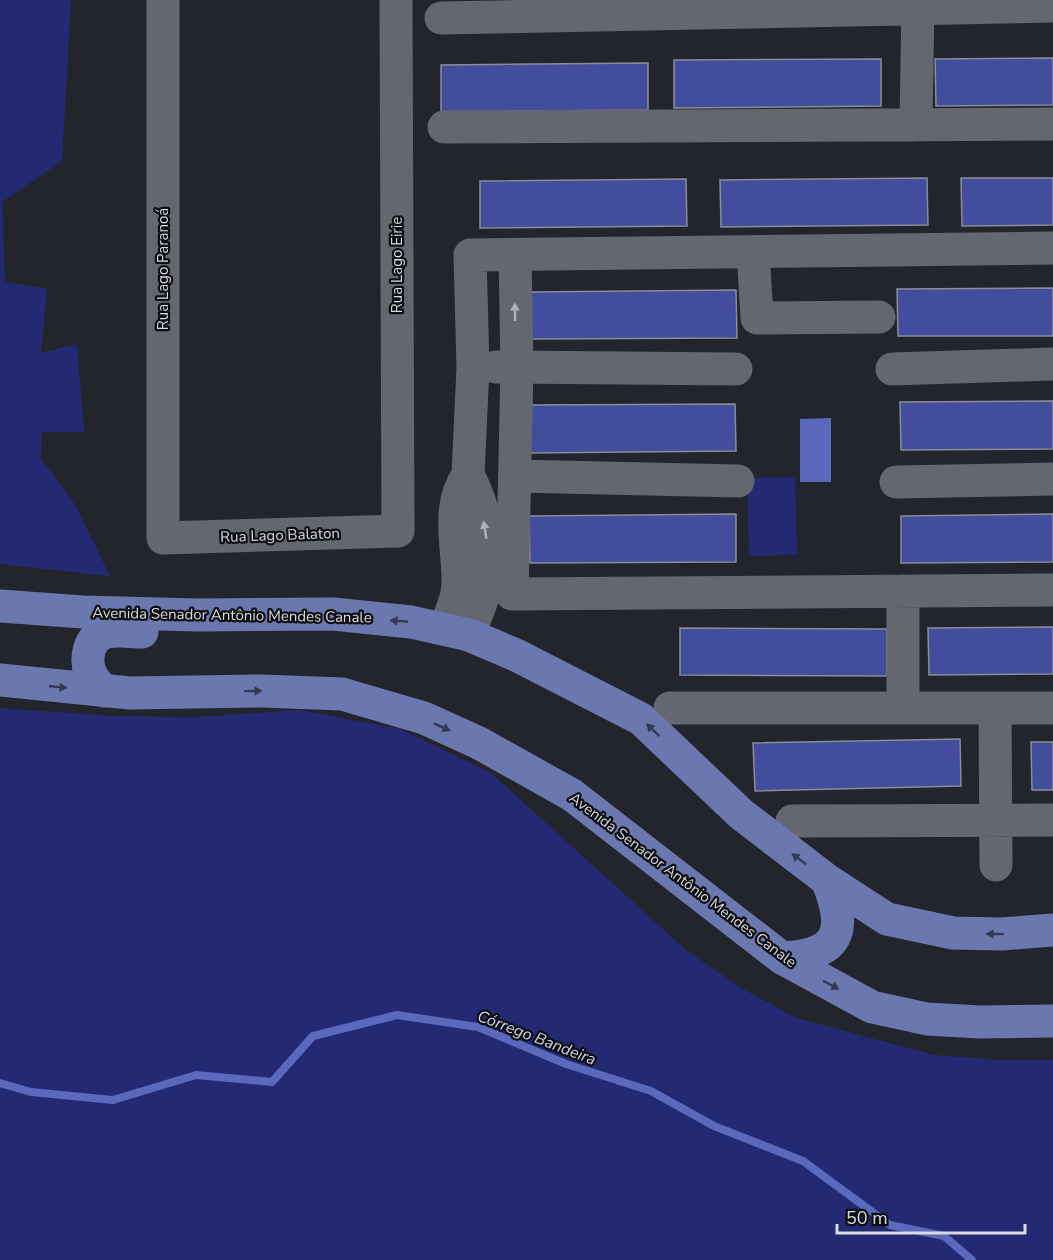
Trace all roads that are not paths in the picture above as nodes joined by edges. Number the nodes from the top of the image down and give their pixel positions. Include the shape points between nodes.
1 (163, 0) edge
2 (396, 0) edge
3 (918, 4) edge
4 (1053, 6) edge
5 (441, 18) dead end
6 (1053, 124) edge
7 (916, 125) junction
8 (444, 127) dead end
9 (1053, 248) edge
10 (753, 252) junction
11 (514, 255) junction
12 (879, 317) dead end
13 (1053, 364) edge
14 (473, 367) junction
15 (517, 368) junction
16 (736, 369) dead end
17 (892, 369) dead end
18 (515, 476) junction
19 (1053, 479) edge
20 (738, 481) dead end
21 (896, 482) dead end
22 (398, 531) joint
23 (163, 538) joint
24 (1053, 590) edge
25 (903, 591) junction
26 (0, 606) edge
27 (197, 615) junction
28 (457, 632) junction
29 (0, 680) edge
30 (104, 691) junction
31 (670, 708) dead end
32 (903, 708) junction
33 (995, 708) junction
34 (1053, 708) edge
35 (1053, 820) edge
36 (792, 821) dead end
37 (996, 822) junction
38 (996, 865) dead end
39 (827, 880) junction
40 (1053, 930) edge
41 (782, 958) junction
42 (1053, 1022) edge

1 - 23 street, Rua Lago Paranoá
2 - 22 street, Rua Lago Eirie
3 - 4 street
3 - 5 street
3 - 7 street
6 - 7 street
7 - 8 street
9 - 10 street
10 - 11 street
10 - 12 street via 757,318
11 - 14 street via 470,255
15 -> 11 street
13 - 17 street
14 - 15 street
14 - 28 street via 468,475 481,508 488,558 486,588
15 - 16 street
15 - 18 street
18 - 20 street
18 - 25 street via 512,594
19 - 21 street
22 - 23 street, Rua Lago Balaton
24 - 25 street
25 - 32 street
26 - 27 main road, Avenida Senador Antônio Mendes Canale
28 -> 27 main road, Avenida Senador Antônio Mendes Canale via 411,622 333,614
27 - 30 main road via 159,632 107,632 96,636 90,645 88,664 90,674
39 -> 28 main road, Avenida Senador Antônio Mendes Canale via 741,814 641,719 518,656
29 -> 30 main road, Avenida Senador Antônio Mendes Canale
30 -> 41 main road, Avenida Senador Antônio Mendes Canale via 342,694 424,718 479,743 572,795
31 - 32 street
32 - 33 street
33 - 34 street
33 - 37 street
35 - 37 street
36 - 37 street
37 - 38 street
40 -> 39 main road, Avenida Senador Antônio Mendes Canale via 953,933 887,919
39 - 41 main road via 839,923 834,938 813,954
41 -> 42 main road, Avenida Senador Antônio Mendes Canale via 872,1007 927,1019

